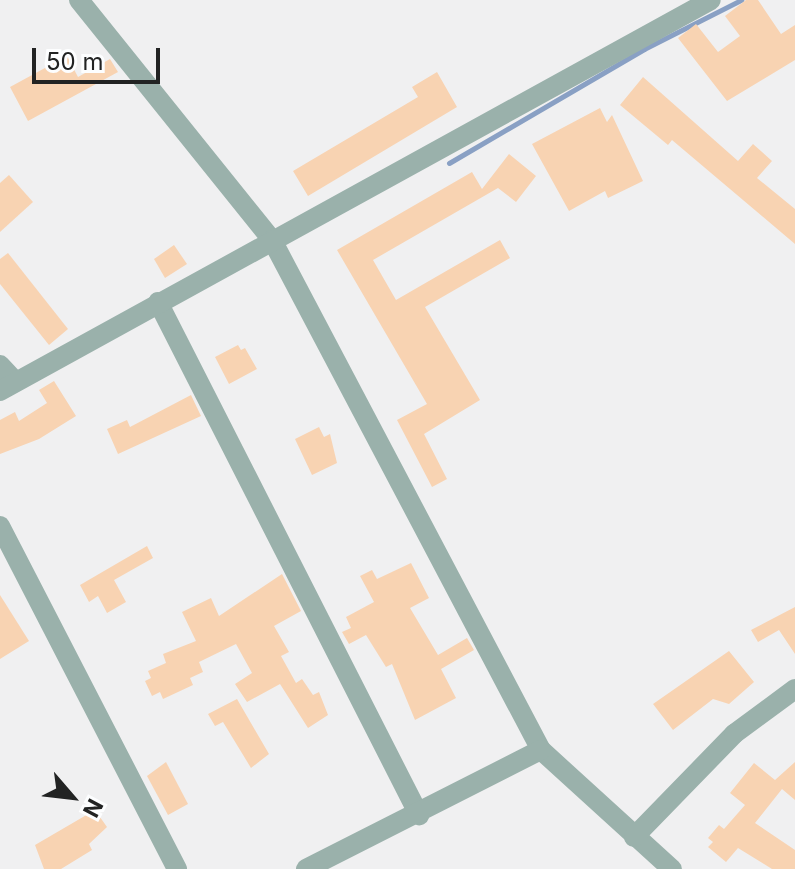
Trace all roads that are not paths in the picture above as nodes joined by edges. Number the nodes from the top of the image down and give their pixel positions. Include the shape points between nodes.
1 (79, 0) edge
2 (711, 0) edge
3 (272, 240) junction
4 (158, 302) junction
5 (0, 365) edge
6 (8, 387) edge
7 (0, 526) edge
8 (795, 689) edge
9 (541, 750) junction
10 (419, 815) junction
11 (634, 837) junction
12 (177, 869) edge
13 (306, 869) edge
14 (672, 869) edge

1 - 3 street
2 - 3 street
3 - 4 street
3 - 9 street
4 - 6 street
4 - 10 street
5 - 6 street
7 - 12 street
8 - 11 street via 734,734
9 - 10 street
9 - 11 street
10 - 13 street
11 - 14 street

